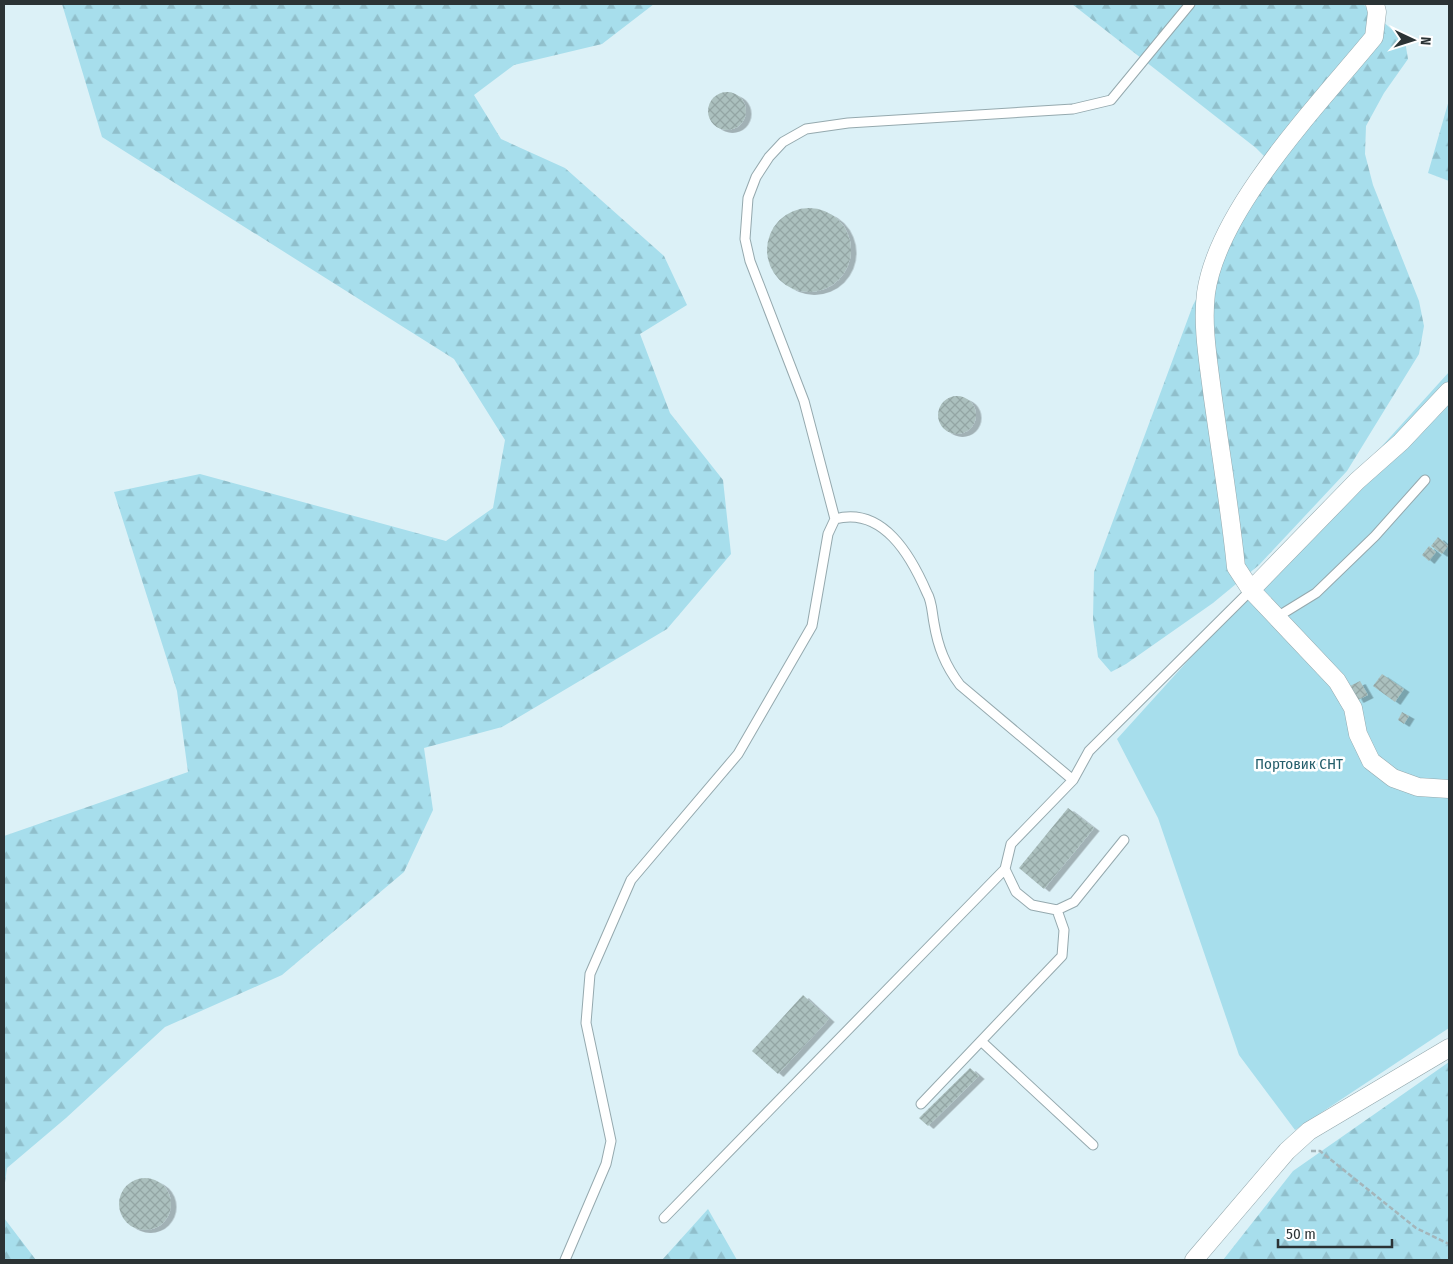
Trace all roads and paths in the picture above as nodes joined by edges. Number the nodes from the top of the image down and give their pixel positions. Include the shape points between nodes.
1 (1190, 4) edge
2 (1375, 4) edge
3 (1449, 391) edge
4 (1424, 480) dead end
5 (835, 519) junction
6 (1251, 590) junction
7 (1277, 617) junction
8 (1074, 780) junction
9 (1449, 789) edge
10 (1124, 840) dead end
11 (1005, 869) junction
12 (1057, 910) junction
13 (981, 1041) junction
14 (1449, 1048) edge
15 (921, 1104) dead end
16 (1093, 1145) dead end
17 (1287, 1151) junction
18 (664, 1218) dead end
19 (1449, 1244) edge
20 (565, 1260) edge
21 (1194, 1260) edge

1 - 5 lane via 1111,100 1073,109 848,123 806,129 783,142 769,157 748,198 745,238 750,261 804,401
2 - 6 street via 1374,37 1258,180 1212,265 1206,294 1206,340 1236,567
3 - 6 street
4 - 7 lane via 1375,536 1316,593
5 - 8 lane via 849,515 869,519 895,537 928,594 946,667 960,685
5 - 20 lane via 828,534 812,626 738,754 631,880 590,974 586,1022 611,1141 606,1164
6 - 7 street
6 - 8 lane via 1089,751
7 - 9 street via 1337,681 1353,708 1358,734 1372,762 1393,778 1418,787
8 - 11 lane via 1011,844
10 - 12 lane via 1074,902
11 - 12 lane via 1016,892 1032,905
11 - 18 lane
12 - 13 lane via 1064,930 1062,956
13 - 15 lane
13 - 16 lane
14 - 17 street via 1310,1131
17 - 19 path via 1320,1151 1416,1228
17 - 21 street

